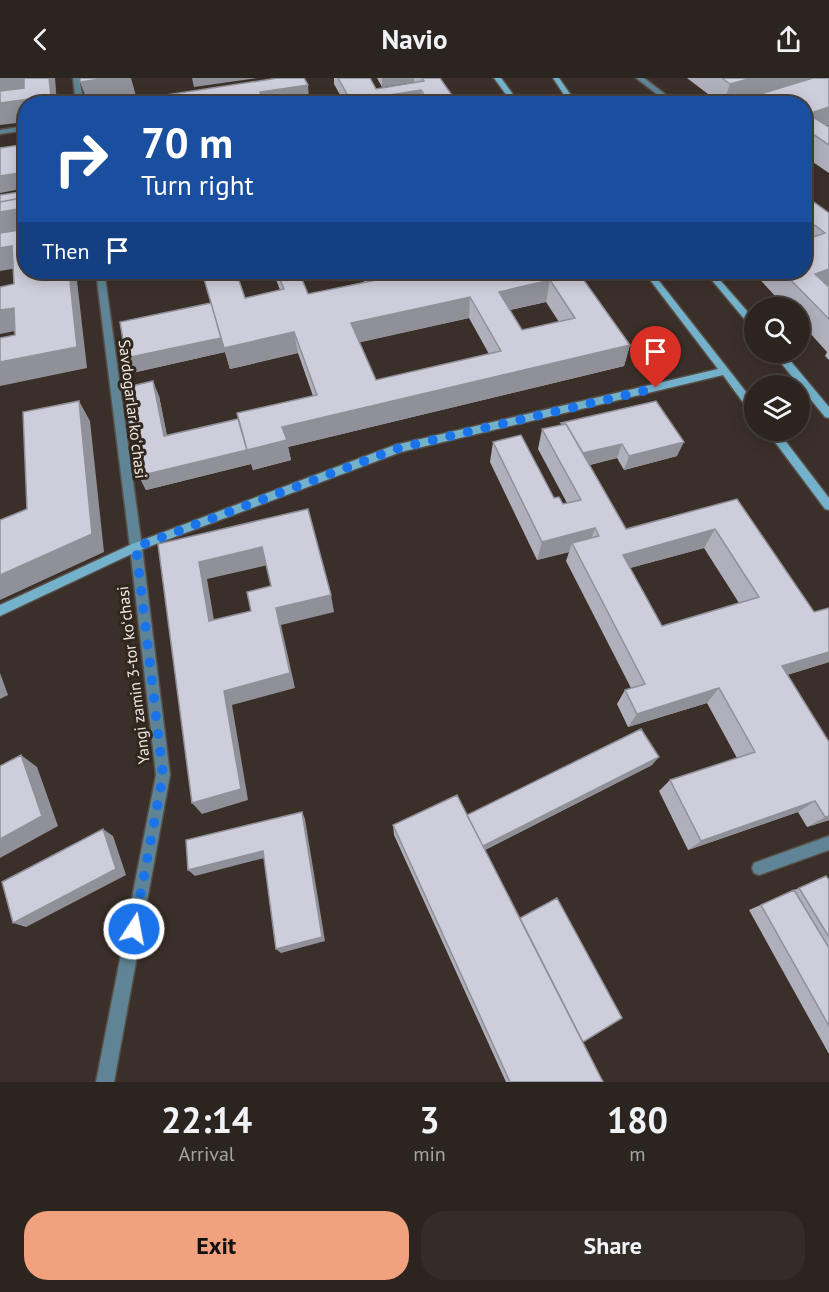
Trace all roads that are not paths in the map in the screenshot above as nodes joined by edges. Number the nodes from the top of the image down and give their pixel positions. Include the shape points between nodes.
1 (76, 78) edge
2 (497, 78) edge
3 (556, 78) edge
4 (639, 78) edge
5 (79, 96) edge
6 (511, 96) edge
7 (568, 96) edge
8 (664, 96) edge
9 (18, 129) edge
10 (0, 132) edge
11 (102, 279) edge
12 (654, 279) edge
13 (715, 279) edge
14 (744, 314) edge
15 (786, 363) edge
16 (726, 371) junction
17 (744, 395) edge
18 (829, 414) edge
19 (779, 441) edge
20 (829, 506) edge
21 (136, 547) junction
22 (0, 611) edge
23 (829, 843) edge
24 (759, 868) dead end
25 (105, 1082) edge

1 - 5 street
2 - 6 street
3 - 7 street
4 - 8 street
9 - 10 street
11 - 21 street, Savdogarlar koʻchasi
12 - 16 street
13 - 14 street
15 - 18 street
16 - 17 street
16 - 21 street via 399,448
19 - 20 street
21 - 22 street
21 - 25 street, Yangi zamin 3-tor koʻchasi via 163,775
23 - 24 street

